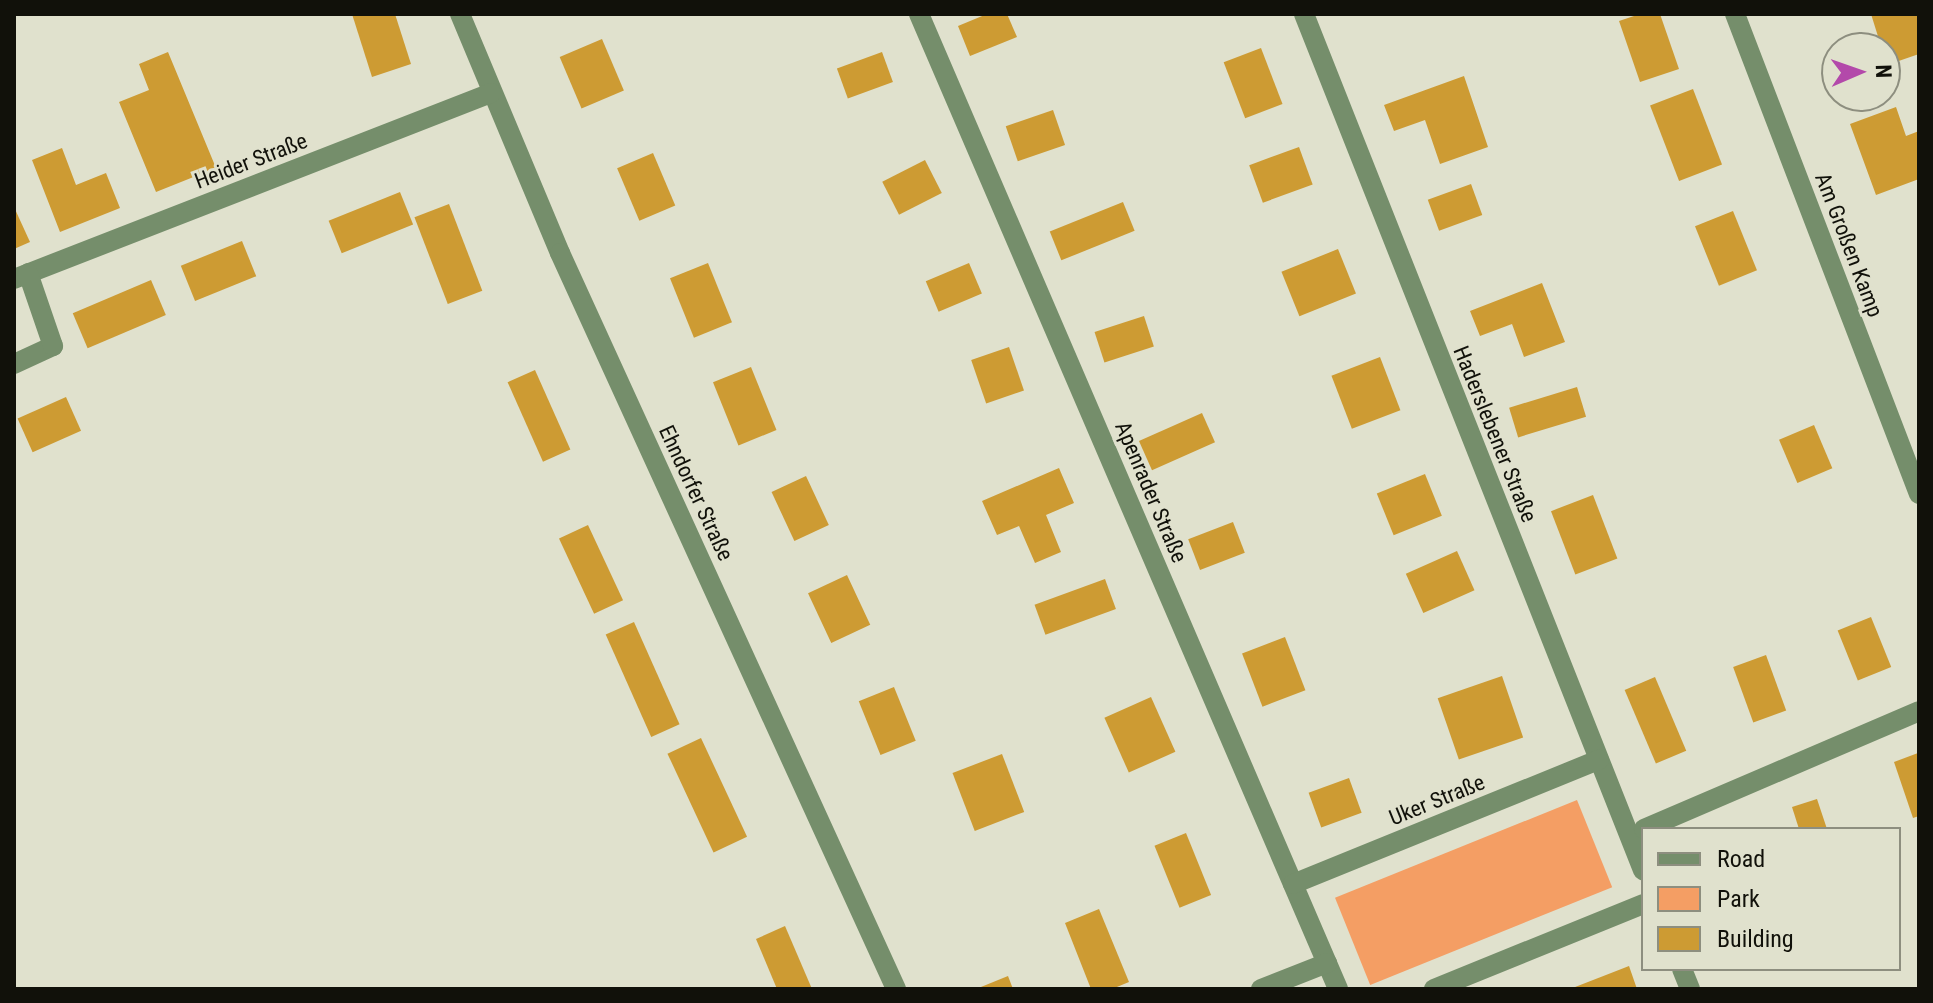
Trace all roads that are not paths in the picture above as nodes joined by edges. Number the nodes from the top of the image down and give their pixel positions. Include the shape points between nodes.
1 (460, 14) edge
2 (919, 14) edge
3 (1304, 14) edge
4 (1735, 14) edge
5 (491, 93) junction
6 (21, 276) edge
7 (14, 364) edge
8 (1919, 494) edge
9 (1919, 711) edge
10 (1599, 760) junction
11 (1647, 827) edge
12 (1638, 831) edge
13 (1641, 854) edge
14 (1293, 884) junction
15 (1641, 905) edge
16 (1327, 963) junction
17 (896, 989) edge
18 (1261, 989) edge
19 (1338, 989) edge
20 (1434, 989) edge

1 - 5 street, Ehndorfer Straße
2 - 14 street, Apenrader Straße
3 - 10 street, Haderslebener Straße
4 - 8 street, Am Großen Kamp
5 - 6 street, Heider Straße
5 - 17 street, Ehndorfer Straße
6 - 7 street, Heider Straße via 53,346
9 - 11 street
10 - 12 street, Haderslebener Straße
10 - 14 street, Uker Straße
12 - 13 street, Haderslebener Straße
14 - 16 street, Apenrader Straße
15 - 20 street
16 - 18 street
16 - 19 street, Apenrader Straße

